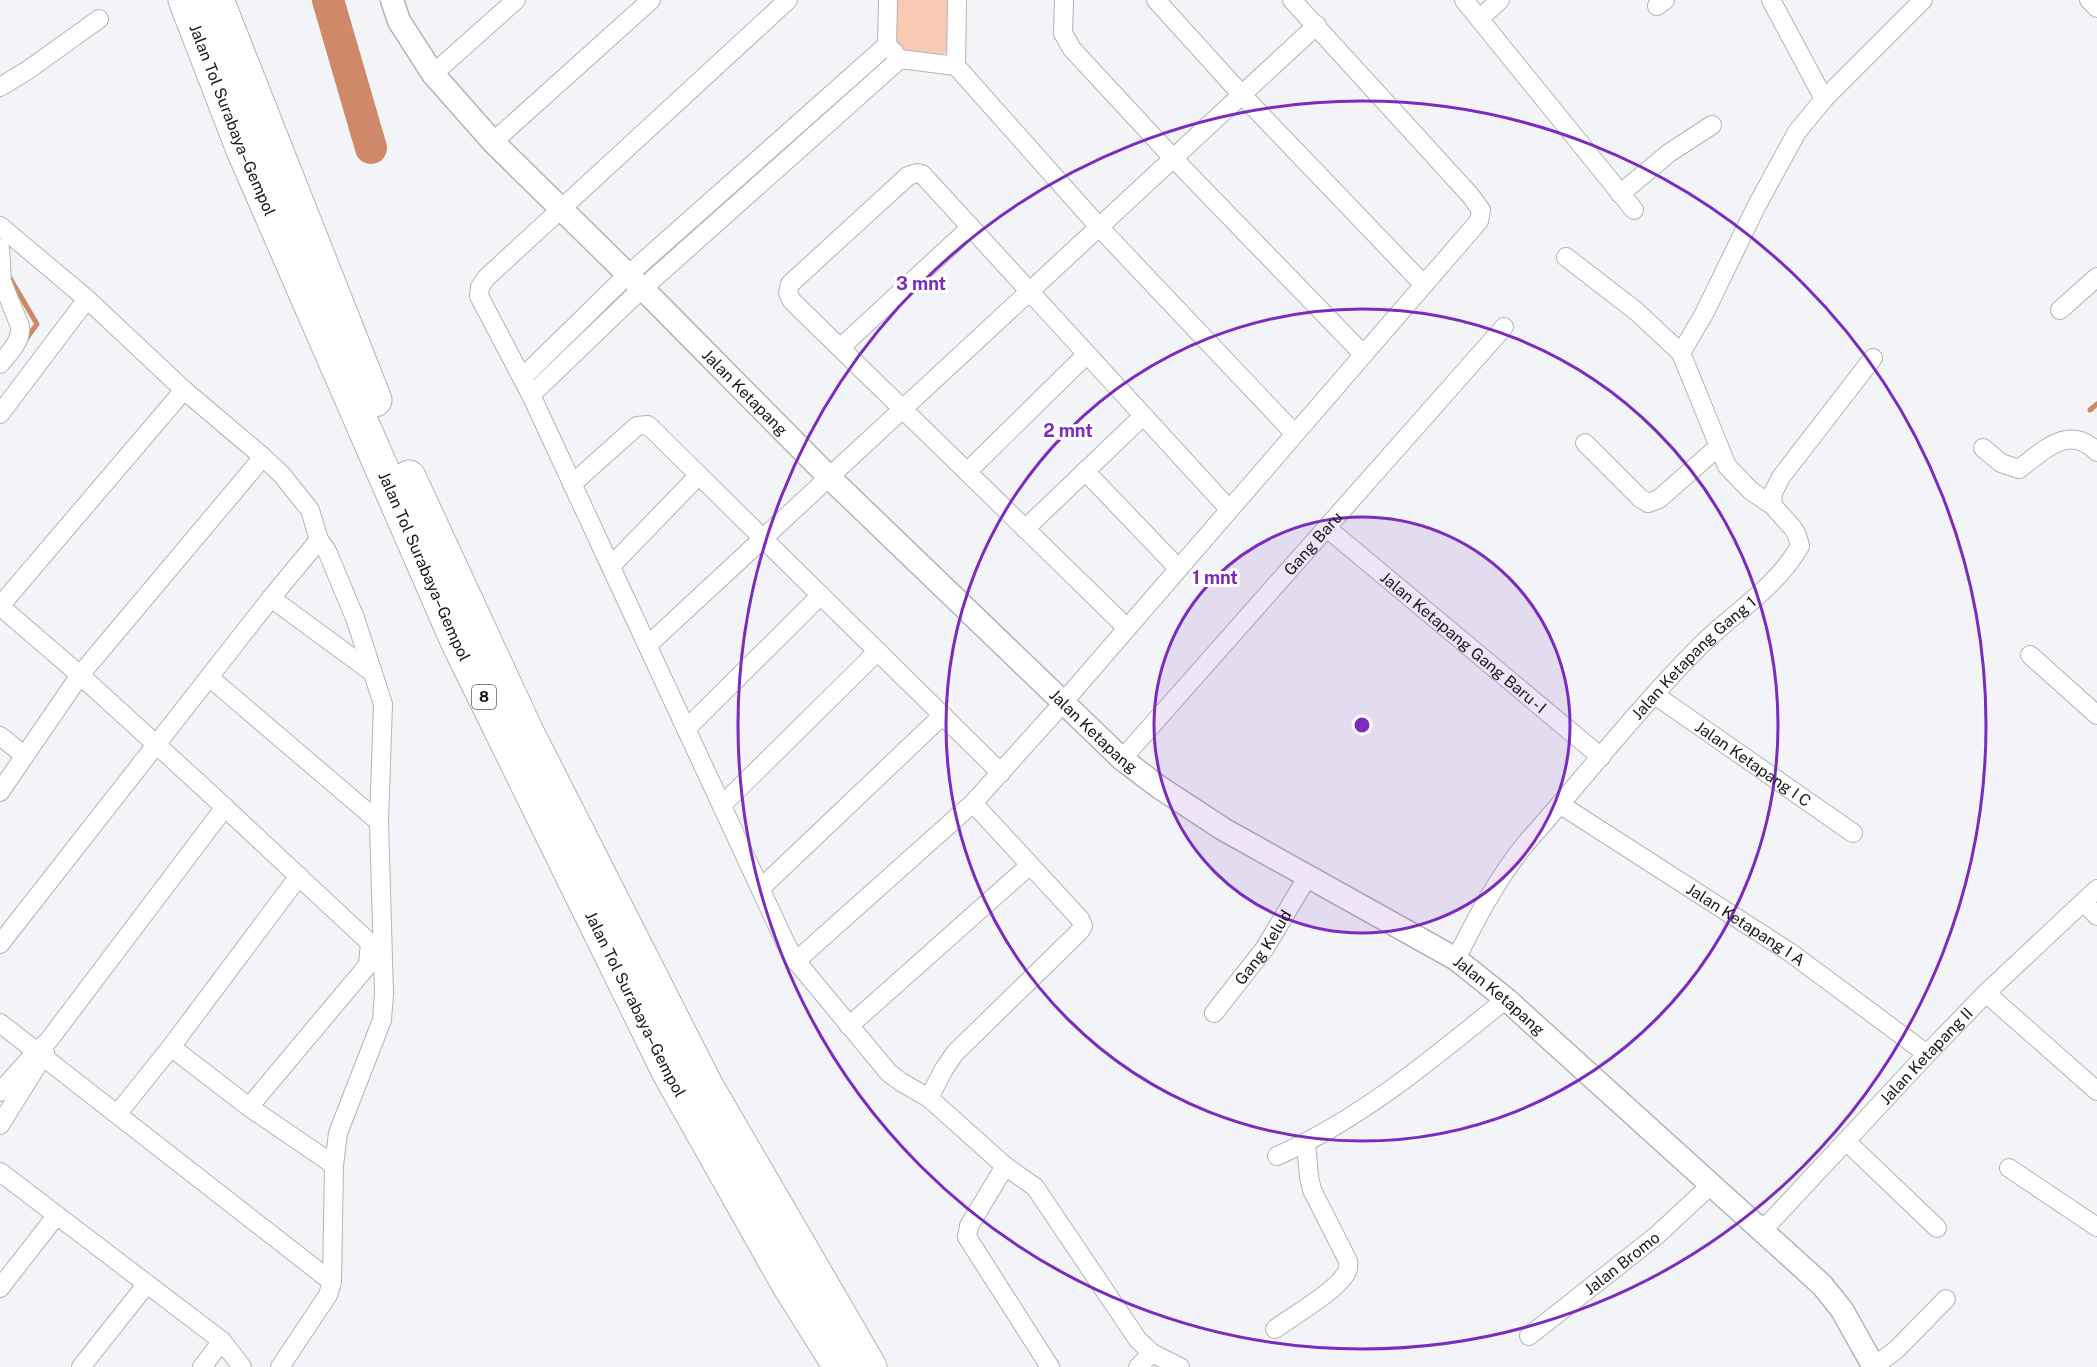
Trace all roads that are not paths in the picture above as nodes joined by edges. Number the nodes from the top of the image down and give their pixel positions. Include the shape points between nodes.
1 (185, 0) edge
2 (217, 0) edge
3 (392, 0) edge
4 (516, 0) edge
5 (651, 0) edge
6 (888, 0) edge
7 (957, 0) edge
8 (1064, 0) edge
9 (1156, 0) edge
10 (1292, 0) edge
11 (1464, 0) edge
12 (1500, 0) edge
13 (1771, 0) edge
14 (1923, 0) edge
15 (2089, 0) edge
16 (783, 1) edge
17 (2097, 8) edge
18 (1480, 18) junction
19 (99, 19) dead end
20 (1317, 26) junction
21 (894, 52) junction
22 (956, 66) junction
23 (433, 75) junction
24 (0, 87) edge
25 (1242, 95) junction
26 (1824, 99) junction
27 (1712, 125) dead end
28 (493, 142) junction
29 (1174, 159) junction
30 (1620, 194) junction
31 (561, 207) junction
32 (1634, 210) dead end
33 (0, 226) edge
34 (971, 227) junction
35 (1100, 228) junction
36 (0, 248) edge
37 (1566, 257) dead end
38 (2097, 278) edge
39 (636, 282) junction
40 (1424, 285) junction
41 (1030, 292) junction
42 (87, 299) junction
43 (2060, 309) dead end
44 (1504, 327) dead end
45 (840, 348) junction
46 (1087, 354) junction
47 (1363, 354) junction
48 (1681, 354) junction
49 (1873, 358) dead end
50 (0, 364) edge
51 (522, 378) junction
52 (184, 390) junction
53 (531, 395) junction
54 (903, 409) junction
55 (0, 414) edge
56 (1143, 416) junction
57 (1295, 434) junction
58 (1585, 443) dead end
59 (1719, 447) junction
60 (2090, 447) edge
61 (1983, 448) dead end
62 (263, 458) junction
63 (1085, 471) junction
64 (967, 472) junction
65 (699, 475) junction
66 (829, 477) junction
67 (573, 484) junction
68 (1772, 505) junction
69 (1229, 509) junction
70 (1327, 528) junction
71 (1025, 529) junction
72 (763, 538) junction
73 (320, 540) junction
74 (611, 566) junction
75 (1179, 568) junction
76 (821, 595) junction
77 (271, 598) junction
78 (0, 606) edge
79 (1126, 627) junction
80 (648, 645) junction
81 (878, 651) junction
82 (2030, 656) dead end
83 (373, 673) junction
84 (80, 675) junction
85 (209, 676) junction
86 (1655, 695) junction
87 (1063, 702) junction
88 (943, 715) junction
89 (2097, 715) edge
90 (687, 728) junction
91 (0, 736) edge
92 (155, 745) junction
93 (24, 755) junction
94 (1601, 757) junction
95 (1122, 759) junction
96 (1001, 772) junction
97 (0, 792) edge
98 (973, 803) junction
99 (722, 805) junction
100 (1561, 805) junction
101 (225, 807) junction
102 (379, 822) junction
103 (1853, 833) dead end
104 (1030, 865) junction
105 (299, 876) junction
106 (1308, 876) junction
107 (761, 888) junction
108 (2097, 889) edge
109 (2084, 902) junction
110 (2097, 916) edge
111 (0, 944) edge
112 (376, 945) junction
113 (1456, 959) junction
114 (796, 961) junction
115 (1986, 993) junction
116 (1506, 999) junction
117 (1214, 1013) dead end
118 (0, 1023) edge
119 (849, 1026) junction
120 (171, 1047) junction
121 (43, 1050) junction
122 (1927, 1054) junction
123 (2097, 1091) edge
124 (5, 1096) edge
125 (929, 1098) junction
126 (249, 1107) junction
127 (118, 1113) junction
128 (0, 1125) edge
129 (1846, 1140) junction
130 (1306, 1143) junction
131 (1277, 1156) dead end
132 (334, 1165) junction
133 (1005, 1166) junction
134 (2009, 1168) dead end
135 (0, 1172) edge
136 (1711, 1185) junction
137 (56, 1216) junction
138 (2097, 1227) edge
139 (1937, 1228) dead end
140 (1762, 1231) junction
141 (332, 1282) junction
142 (146, 1285) junction
143 (0, 1288) edge
144 (1946, 1299) dead end
145 (1275, 1329) dead end
146 (1529, 1336) dead end
147 (222, 1341) junction
148 (1152, 1353) junction
149 (81, 1367) edge
150 (202, 1367) edge
151 (242, 1367) edge
152 (280, 1367) edge
153 (840, 1367) edge
154 (870, 1367) edge
155 (1050, 1367) edge
156 (1138, 1367) edge
157 (1180, 1367) edge
158 (1874, 1367) edge

1 - 153 highway, Jalan Tol Surabaya–Gempol / 8 via 243,150 457,641 669,1073 788,1284
2 - 154 highway, Jalan Tol Surabaya–Gempol / 8 via 381,416 526,730 706,1085
3 - 23 street, Jalan Ketapang via 399,21
4 - 23 street
5 - 28 street
6 - 21 street
7 - 22 street
8 - 29 street via 1063,33 1072,49
9 - 25 street
10 - 20 street
11 - 18 street
12 - 18 street
13 - 26 street
14 - 26 street
15 - 17 street
16 - 31 street
18 - 30 street
19 - 24 street
20 - 25 street
20 - 40 street via 1481,210 1479,221
21 - 22 street
21 - 39 street
22 - 35 street
23 - 28 street, Jalan Ketapang
25 - 29 street
25 - 40 street
26 - 48 street via 1797,132
27 - 30 street via 1669,153
28 - 31 street, Jalan Ketapang
29 - 35 street
29 - 47 street
30 - 32 street
31 - 39 street, Jalan Ketapang
31 - 51 street via 480,287 484,307
33 - 42 street
34 - 41 street
34 - 45 street
34 - 45 street via 927,178 913,173 790,284 788,293 792,301
35 - 41 street
35 - 57 street
36 - 50 street via 2,282 21,332
37 - 48 street via 1636,311
38 - 43 street
39 - 51 street
39 - 53 street
39 - 66 street, Jalan Ketapang
40 - 47 street
41 - 46 street
41 - 54 street
42 - 52 street
42 - 55 street
44 - 70 street, Gang Baru
45 - 54 street
46 - 56 street
46 - 64 street
47 - 57 street
48 - 59 street, Jalan Ketapang Gang 1
49 - 68 street via 1780,477
51 - 53 street
52 - 62 street
52 - 78 street
53 - 67 street
54 - 64 street
54 - 66 street
56 - 63 street
56 - 69 street
57 - 69 street
58 - 59 street via 1648,503 1659,499
59 - 68 street, Jalan Ketapang Gang 1 via 1727,466 1751,491
60 - 61 street via 2065,439 2055,441 2019,469 2001,463
62 - 73 street via 310,510
62 - 84 street
63 - 71 street
63 - 75 street
64 - 71 street
65 - 67 street via 644,424
65 - 72 street
65 - 74 street
66 - 72 street
66 - 87 street, Jalan Ketapang
67 - 74 street
68 - 86 street, Jalan Ketapang Gang 1 via 1797,535 1800,546 1759,595 1701,645
69 - 75 street
70 - 94 street, Jalan Ketapang Gang Baru - I
70 - 95 street, Gang Baru
71 - 79 street
72 - 76 street
72 - 80 street
73 - 77 street
73 - 83 street via 355,618
74 - 80 street
75 - 79 street
76 - 81 street
76 - 90 street
77 - 83 street
77 - 85 street
78 - 84 street
79 - 87 street
80 - 90 street
81 - 88 street
81 - 99 street
82 - 89 street
83 - 102 street via 383,704
84 - 92 street
84 - 93 street
85 - 92 street
85 - 102 street
86 - 94 street, Jalan Ketapang Gang 1
86 - 103 street, Jalan Ketapang I C
87 - 95 street, Jalan Ketapang
87 - 96 street
88 - 96 street
88 - 107 street
90 - 99 street
91 - 93 street
92 - 101 street
92 - 111 street
93 - 97 street
94 - 100 street, Jalan Ketapang Gang 1
95 - 106 street, Jalan Ketapang via 1223,829
96 - 98 street
98 - 104 street
98 - 114 street
99 - 107 street
100 - 113 street, Jalan Ketapang Gang 1 via 1504,871
100 - 122 street, Jalan Ketapang I A via 1791,953
101 - 105 street
101 - 121 street
102 - 112 street
104 - 119 street
104 - 125 street via 1083,926 955,1053
105 - 112 street
105 - 120 street
106 - 113 street, Jalan Ketapang
106 - 117 street, Gang Kelud via 1265,948
107 - 114 street
108 - 109 street, Jalan Ketapang II
109 - 110 street
109 - 115 street, Jalan Ketapang II
112 - 126 street via 368,966
112 - 132 street via 384,994 382,1020 338,1133
113 - 116 street, Jalan Ketapang
114 - 119 street
115 - 122 street, Jalan Ketapang II
115 - 123 street
116 - 130 street via 1388,1091
116 - 136 street, Jalan Ketapang
118 - 121 street
119 - 125 street via 889,1073
120 - 126 street
120 - 127 street
121 - 124 street
121 - 127 street
122 - 129 street, Jalan Ketapang II
124 - 128 street
125 - 133 street
126 - 132 street
127 - 141 street
129 - 139 street
129 - 140 street, Jalan Ketapang II
130 - 131 street
130 - 145 street via 1312,1190 1349,1268 1335,1286
132 - 141 street
133 - 148 street via 1035,1186 1138,1340
133 - 155 street via 969,1226 967,1238
134 - 138 street
135 - 137 street
136 - 140 street, Jalan Ketapang
136 - 146 street, Jalan Bromo via 1656,1236
137 - 142 street
137 - 143 street
140 - 158 street, Jalan Ketapang via 1822,1285 1842,1310
141 - 152 street via 328,1295
142 - 147 street
142 - 149 street
144 - 158 street
147 - 150 street
147 - 151 street
148 - 156 street
148 - 157 street

